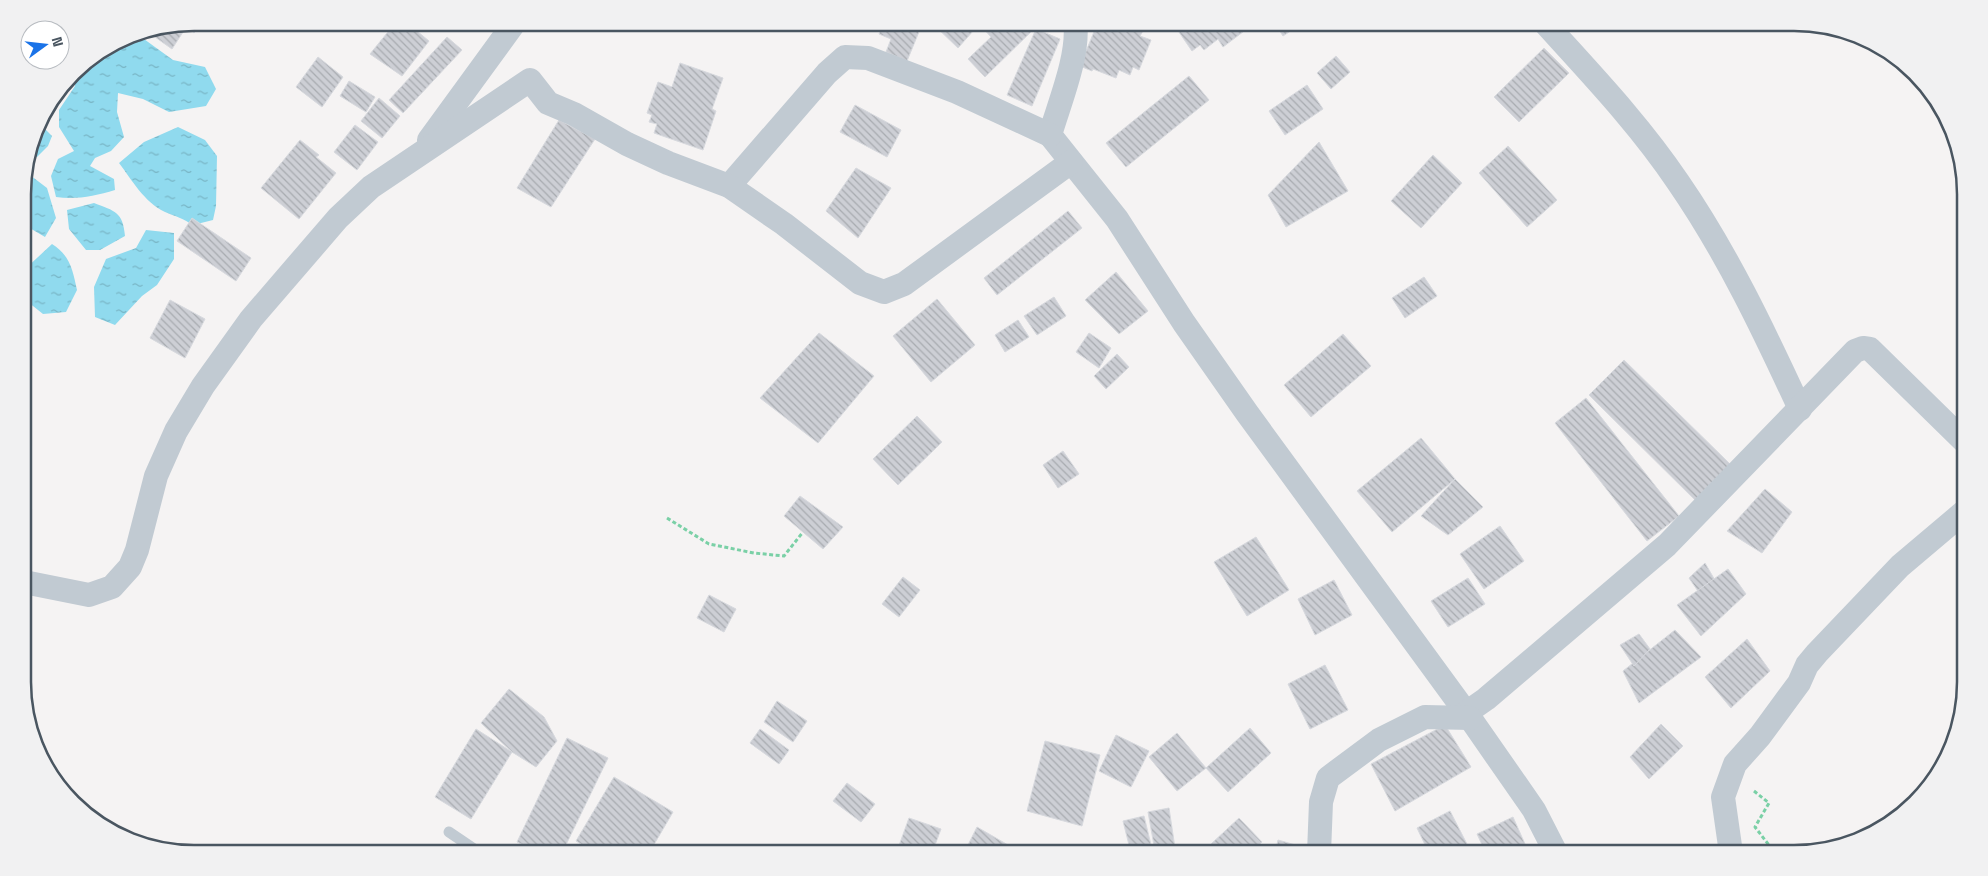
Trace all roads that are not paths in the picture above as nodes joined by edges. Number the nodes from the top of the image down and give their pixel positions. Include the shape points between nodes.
1 (1077, 31) edge
2 (1552, 31) edge
3 (508, 32) edge
4 (1050, 135) junction
5 (418, 153) junction
6 (1071, 162) junction
7 (729, 186) junction
8 (1800, 409) junction
9 (1957, 434) edge
10 (1957, 518) edge
11 (31, 583) edge
12 (1468, 716) junction
13 (449, 832) dead end
14 (1319, 844) edge
15 (1551, 844) edge
16 (1730, 844) edge
17 (468, 845) edge

1 - 4 street via 1073,57
2 - 8 street via 1622,108 1678,181 1766,334
3 - 5 street
4 - 6 street
4 - 7 street via 957,92 868,58 845,57 827,73
5 - 7 street via 530,80 548,103 668,163
5 - 11 street via 371,186 338,218 251,319 203,386 176,431 156,476 130,567 112,587 89,595
6 - 7 street via 904,284 884,292 860,282
6 - 12 street via 1117,219 1246,413
8 - 9 street via 1855,351 1870,349
8 - 12 street via 1667,545
10 - 16 street via 1900,566 1817,653 1760,736 1735,764 1723,798
12 - 14 street via 1425,717 1379,740 1328,778 1321,802
12 - 15 street via 1534,810
13 - 17 lane

